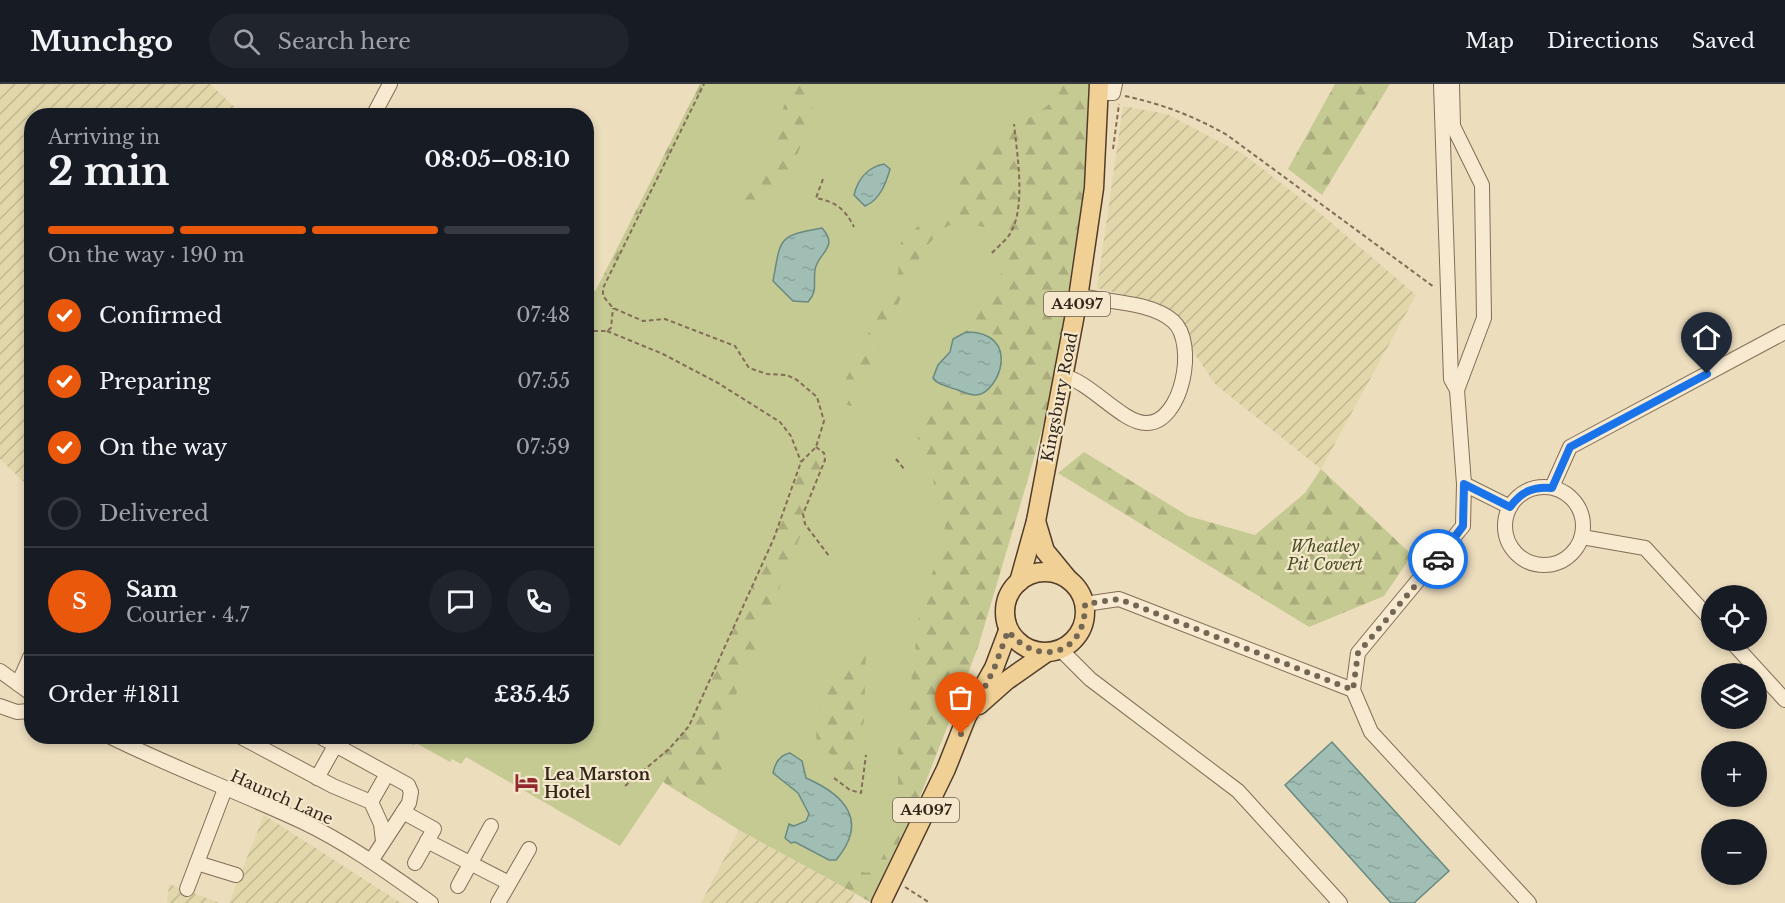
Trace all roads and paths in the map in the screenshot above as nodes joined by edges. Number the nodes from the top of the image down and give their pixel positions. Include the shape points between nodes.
1 (390, 84) edge
2 (704, 84) edge
3 (1441, 84) edge
4 (1452, 84) edge
5 (1106, 89) edge
6 (377, 108) edge
7 (1014, 124) dead end
8 (823, 179) dead end
9 (854, 227) dead end
10 (992, 253) dead end
11 (1438, 290) dead end
12 (1078, 298) junction
13 (613, 308) junction
14 (594, 331) edge
15 (607, 331) junction
16 (1785, 332) edge
17 (1063, 376) junction
18 (1457, 390) junction
19 (816, 447) junction
20 (896, 459) dead end
21 (801, 462) junction
22 (904, 470) dead end
23 (1464, 484) junction
24 (1552, 488) junction
25 (1510, 507) junction
26 (1036, 521) junction
27 (1582, 537) junction
28 (829, 556) dead end
29 (1068, 579) junction
30 (1018, 582) junction
31 (1085, 604) junction
32 (1701, 609) edge
33 (1008, 631) junction
34 (1053, 651) junction
35 (1740, 651) edge
36 (24, 670) edge
37 (0, 671) edge
38 (18, 684) junction
39 (24, 688) edge
40 (1353, 690) junction
41 (1785, 700) edge
42 (0, 706) edge
43 (24, 711) edge
44 (968, 716) junction
45 (127, 744) edge
46 (254, 744) edge
47 (332, 744) edge
48 (335, 746) junction
49 (866, 754) dead end
50 (387, 774) junction
51 (317, 778) junction
52 (834, 778) dead end
53 (624, 786) dead end
54 (225, 789) junction
55 (371, 802) junction
56 (403, 812) junction
57 (491, 826) dead end
58 (382, 841) junction
59 (427, 841) junction
60 (529, 849) dead end
61 (371, 861) junction
62 (197, 863) junction
63 (415, 863) dead end
64 (470, 863) junction
65 (236, 874) dead end
66 (892, 880) junction
67 (508, 883) junction
68 (458, 886) dead end
69 (187, 889) dead end
70 (431, 903) edge
71 (498, 903) edge
72 (881, 903) edge
73 (930, 903) edge
74 (1340, 903) edge
75 (1529, 903) edge

1 - 6 street
2 - 13 path via 603,288 603,296
3 - 18 street via 1451,379
4 - 18 street via 1453,126 1482,185 1484,318
5 - 11 path via 1170,108 1227,135
5 - 12 main road, Kingsbury Road / A4097
7 - 10 path via 1019,156 1018,213 1011,232
8 - 9 path via 816,198 836,203
12 - 17 main road, Kingsbury Road / A4097
12 - 17 street via 1141,308 1172,321 1184,343 1181,387 1169,409 1155,422 1147,423 1127,416 1080,383
13 - 15 path via 613,320
13 - 19 path via 643,321 665,319 735,346 749,368 797,380 817,398 822,413 824,421
14 - 15 path
15 - 21 path via 663,354 780,422 791,436
16 - 24 street via 1570,447
17 - 26 main road, Kingsbury Road / A4097
18 - 23 street
19 - 21 path
19 - 28 path via 824,453 825,460 804,514 805,524
20 - 22 path
21 - 53 path via 774,538 689,726 670,748
23 - 25 street
23 - 40 street via 1463,526 1358,653
24 - 25 street via 1523,493
24 - 27 street via 1571,497 1578,506
25 - 27 street via 1505,519 1509,545 1529,562 1542,565 1561,561 1576,549
26 - 29 main road, Kingsbury Road / A4097 via 1045,551
26 - 30 main road, Kingsbury Road / A4097
27 - 32 street via 1645,548
29 - 30 main road via 1039,572
29 - 31 main road, Kingsbury Road / A4097
30 - 33 main road, Kingsbury Road / A4097 via 1006,601
31 - 34 main road, Kingsbury Road / A4097 via 1081,631 1072,642
31 - 40 street via 1119,599
33 - 34 main road via 1031,651
33 - 44 main road, Kingsbury Road / A4097 via 994,669
34 - 44 main road, Kingsbury Road / A4097 via 1006,681
34 - 74 street via 1238,791
35 - 41 street
36 - 38 street
37 - 38 street
38 - 39 street
40 - 75 street via 1371,732
42 - 43 street
44 - 66 main road, Kingsbury Road / A4097
45 - 54 street, Haunch Lane
46 - 51 street
47 - 48 street
48 - 50 street
48 - 51 street
49 - 52 path via 861,793
50 - 55 street
50 - 56 street via 408,785 411,792
51 - 55 street
54 - 61 street, Haunch Lane via 303,822
54 - 62 street
55 - 58 street via 381,824
56 - 58 street
56 - 59 street via 434,828
57 - 64 street
58 - 61 street
59 - 63 street
59 - 64 street
60 - 67 street
61 - 70 street, Haunch Lane
62 - 65 street
62 - 69 street
64 - 67 street
64 - 68 street
66 - 72 main road, Kingsbury Road / A4097
66 - 73 path
67 - 71 street

